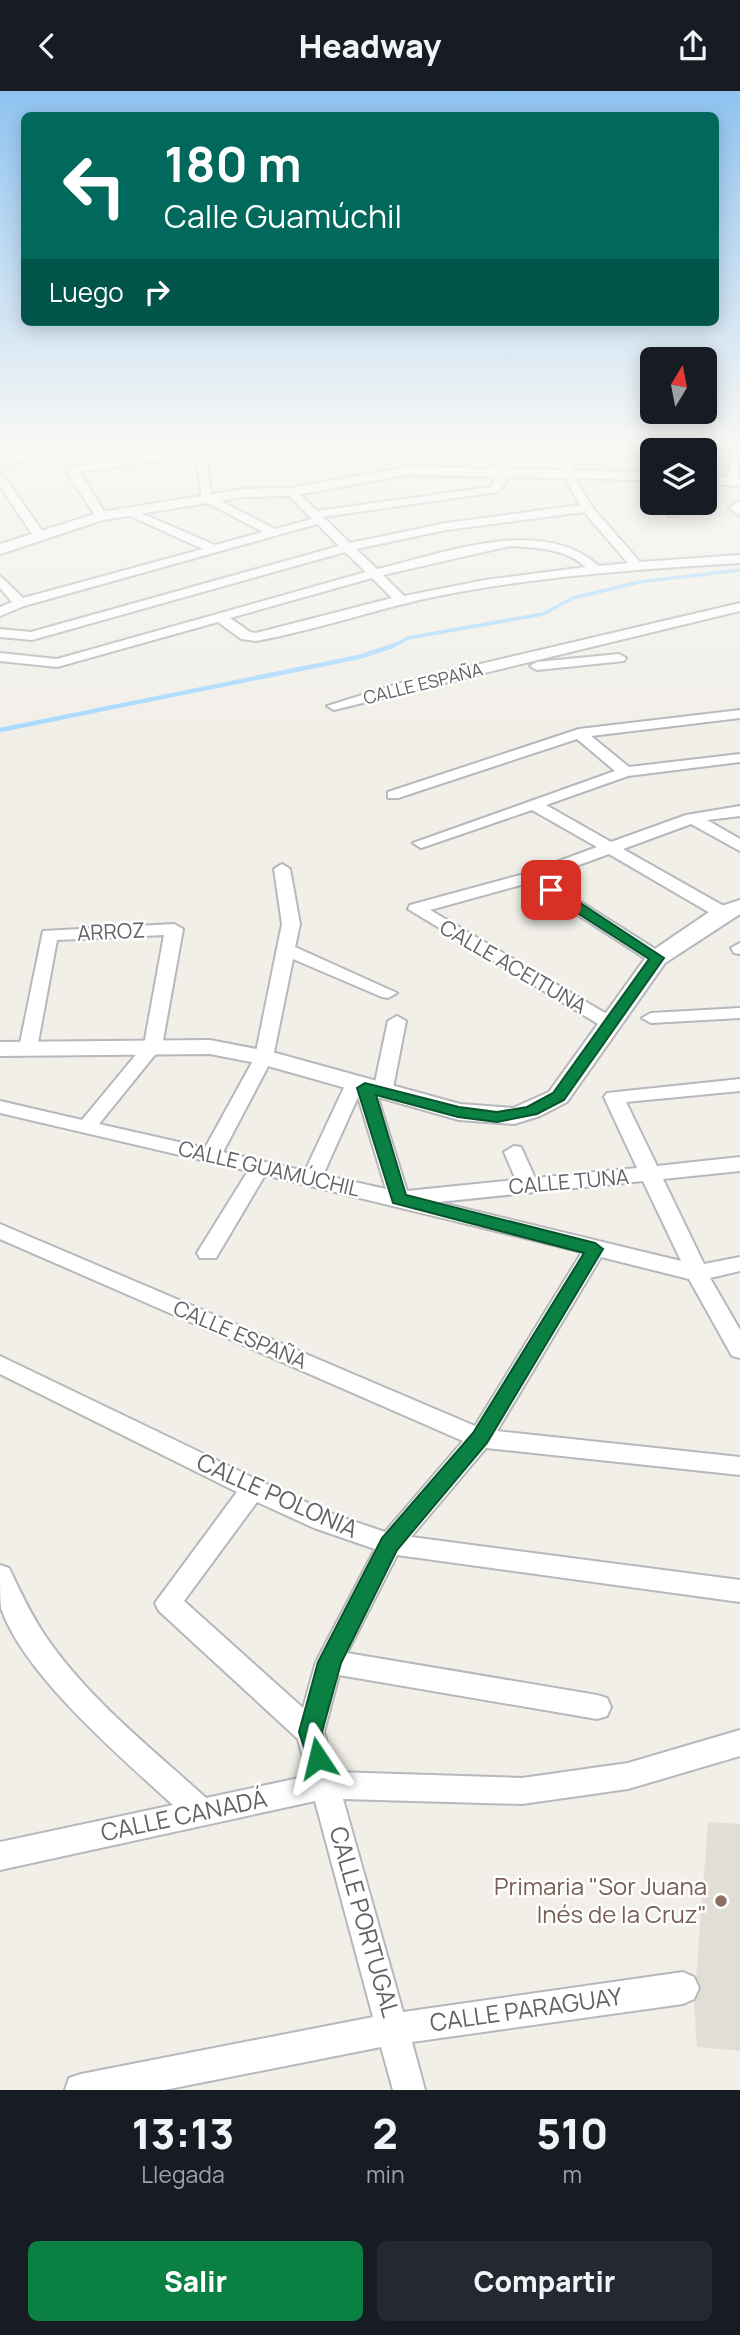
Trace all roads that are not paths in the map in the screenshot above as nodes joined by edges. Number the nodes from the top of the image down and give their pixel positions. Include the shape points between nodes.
1 (22, 540) edge
2 (193, 540) edge
3 (245, 540) edge
4 (340, 540) edge
5 (375, 540) edge
6 (614, 540) edge
7 (346, 546) junction
8 (0, 549) edge
9 (213, 549) junction
10 (740, 559) edge
11 (638, 568) junction
12 (595, 569) junction
13 (372, 574) junction
14 (2, 587) edge
15 (401, 600) junction
16 (20, 603) junction
17 (740, 608) edge
18 (0, 612) edge
19 (218, 616) junction
20 (0, 633) edge
21 (0, 657) edge
22 (619, 658) dead end
23 (513, 663) junction
24 (334, 706) dead end
25 (740, 714) edge
26 (579, 733) junction
27 (740, 758) edge
28 (626, 772) junction
29 (393, 795) dead end
30 (534, 804) junction
31 (740, 811) edge
32 (692, 818) junction
33 (421, 843) dead end
34 (609, 846) junction
35 (740, 846) edge
36 (282, 869) dead end
37 (530, 877) junction
38 (732, 910) edge
39 (286, 950) junction
40 (657, 958) junction
41 (388, 993) dead end
42 (740, 1013) edge
43 (651, 1018) dead end
44 (397, 1021) dead end
45 (611, 1024) junction
46 (153, 1046) junction
47 (28, 1048) junction
48 (0, 1049) edge
49 (264, 1057) junction
50 (740, 1086) edge
51 (367, 1088) junction
52 (0, 1107) edge
53 (86, 1127) junction
54 (514, 1151) dead end
55 (211, 1155) junction
56 (740, 1164) edge
57 (260, 1167) junction
58 (648, 1174) junction
59 (311, 1179) junction
60 (528, 1185) junction
61 (399, 1199) junction
62 (0, 1231) edge
63 (595, 1249) junction
64 (208, 1253) dead end
65 (740, 1264) edge
66 (697, 1273) junction
67 (740, 1350) edge
68 (0, 1364) edge
69 (480, 1438) junction
70 (740, 1466) edge
71 (253, 1489) junction
72 (390, 1544) junction
73 (0, 1576) edge
74 (740, 1591) edge
75 (330, 1662) junction
76 (597, 1707) dead end
77 (310, 1732) junction
78 (740, 1743) edge
79 (326, 1785) junction
80 (201, 1812) junction
81 (0, 1856) edge
82 (683, 1989) dead end
83 (394, 2029) junction
84 (81, 2090) edge
85 (409, 2090) edge

1 - 8 street
2 - 9 street
3 - 9 street
4 - 7 street
5 - 7 street
6 - 11 street
7 - 13 street
7 - 20 street via 32,636
9 - 16 street
10 - 11 street
11 - 12 street
12 - 13 street via 569,551 518,541
12 - 15 street
13 - 15 street
13 - 19 street
14 - 16 street
15 - 19 street via 256,637 246,636
16 - 18 street
17 - 23 street
19 - 21 street via 57,663
22 - 23 street via 541,666
23 - 24 street, CALLE ESPAÑA
25 - 26 street
26 - 28 street
26 - 29 street
27 - 28 street
28 - 30 street
30 - 33 street
30 - 34 street
31 - 32 street
32 - 34 street
32 - 35 street
34 - 37 street
34 - 38 street
36 - 39 street via 291,924
37 - 40 street
37 - 45 street, CALLE ACEITUNA via 416,909
38 - 40 street
39 - 41 street
39 - 49 street
40 - 45 street
42 - 43 street
44 - 51 street
45 - 51 street via 558,1097 514,1116 480,1115
46 - 47 street
46 - 47 street, ARROZ via 174,929 49,935
46 - 49 street via 210,1047
46 - 53 street
47 - 48 street
49 - 51 street
49 - 55 street
50 - 58 street via 614,1097
51 - 59 street
51 - 61 street
52 - 53 street, CALLE GUAMÚCHIL
53 - 55 street, CALLE GUAMÚCHIL
54 - 60 street
55 - 57 street, CALLE GUAMÚCHIL
56 - 58 street, CALLE TUNA
57 - 59 street, CALLE GUAMÚCHIL
57 - 64 street
58 - 60 street, CALLE TUNA
58 - 66 street
59 - 61 street, CALLE GUAMÚCHIL
60 - 61 street, CALLE TUNA
61 - 63 street, CALLE GUAMÚCHIL
62 - 69 street, CALLE ESPAÑA
63 - 66 street, CALLE GUAMÚCHIL
63 - 69 street
65 - 66 street
66 - 67 street
68 - 71 street, CALLE POLONIA
69 - 70 street, CALLE ESPAÑA
69 - 72 street
71 - 72 street, CALLE POLONIA via 323,1521
71 - 77 street via 168,1603
72 - 74 street, CALLE POLONIA
72 - 75 street
73 - 80 street via 37,1647 104,1722
75 - 76 street
75 - 77 street
77 - 79 street, CALLE PORTUGAL
78 - 79 street, CALLE CANADÁ via 628,1776 522,1791
79 - 80 street, CALLE CANADÁ
79 - 83 street, CALLE PORTUGAL
80 - 81 street, CALLE CANADÁ
82 - 83 street, CALLE PARAGUAY
83 - 84 street, CALLE PARAGUAY
83 - 85 street, CALLE PORTUGAL

